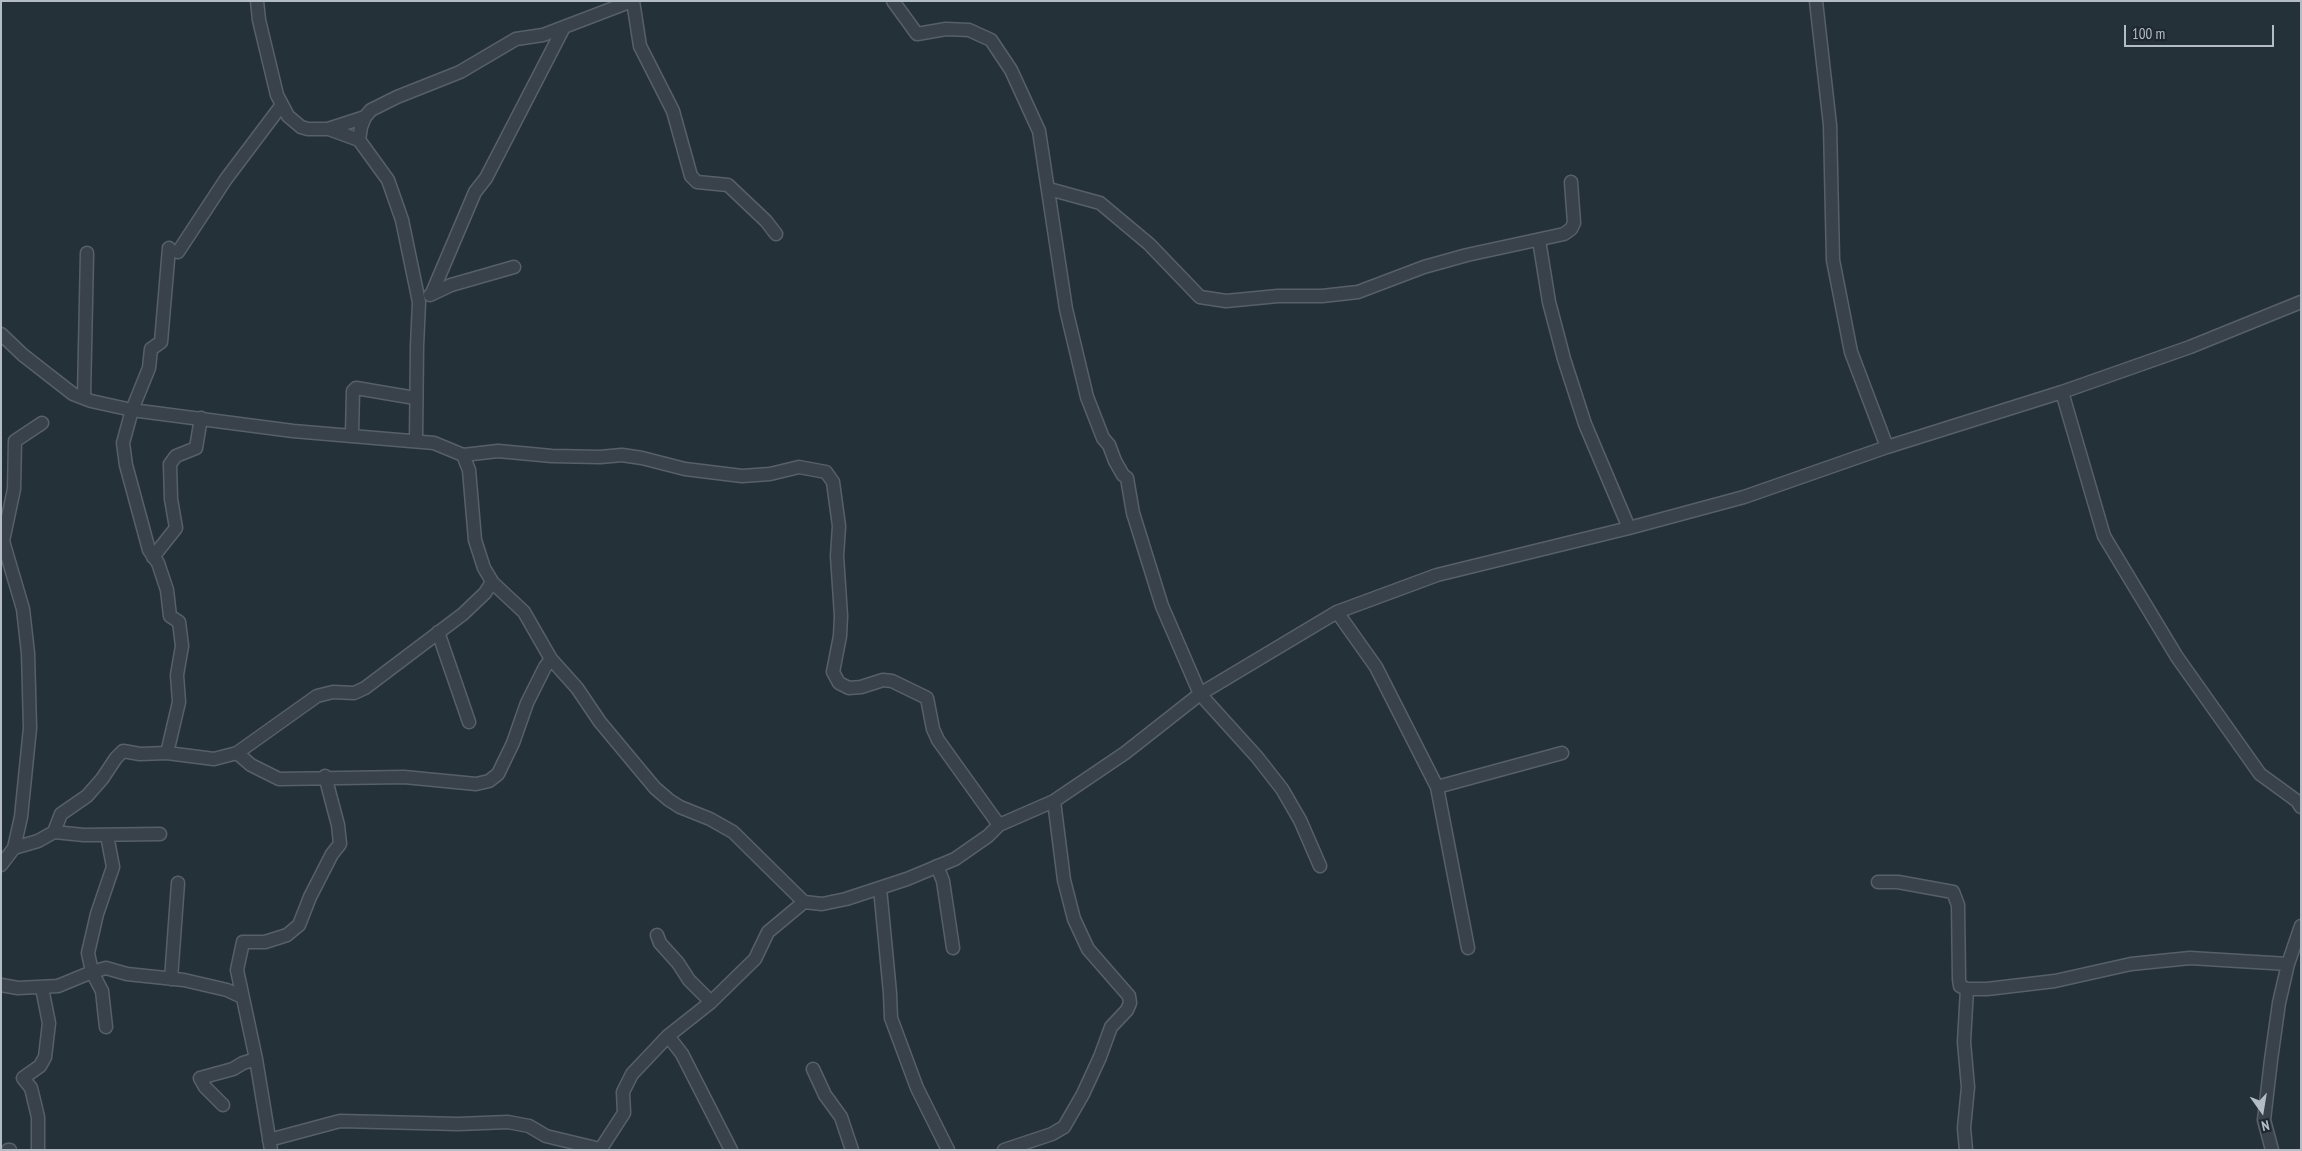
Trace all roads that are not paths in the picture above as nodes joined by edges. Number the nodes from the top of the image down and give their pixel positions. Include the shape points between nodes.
1 (257, 1) edge
2 (632, 1) edge
3 (893, 1) edge
4 (1816, 1) edge
5 (562, 29) junction
6 (281, 106) junction
7 (365, 117) junction
8 (328, 129) junction
9 (359, 140) junction
10 (1571, 182) dead end
11 (1049, 190) junction
12 (776, 234) dead end
13 (1539, 240) junction
14 (87, 253) dead end
15 (514, 267) dead end
16 (432, 293) junction
17 (419, 302) junction
18 (2301, 302) edge
19 (1, 334) edge
20 (2062, 392) junction
21 (84, 396) junction
22 (415, 398) junction
23 (132, 410) junction
24 (201, 418) junction
25 (42, 422) dead end
26 (352, 435) junction
27 (416, 441) junction
28 (1887, 447) junction
29 (463, 455) junction
30 (1629, 528) junction
31 (153, 557) junction
32 (492, 582) junction
33 (1338, 612) junction
34 (438, 632) junction
35 (551, 659) junction
36 (1200, 694) junction
37 (469, 722) dead end
38 (167, 753) junction
39 (237, 753) junction
40 (1562, 753) dead end
41 (325, 776) junction
42 (1437, 787) junction
43 (1054, 801) junction
44 (2301, 806) edge
45 (999, 826) junction
46 (54, 832) junction
47 (160, 834) dead end
48 (107, 835) junction
49 (14, 848) junction
50 (1, 864) edge
51 (937, 866) junction
52 (1320, 866) dead end
53 (1878, 882) dead end
54 (178, 883) dead end
55 (880, 888) junction
56 (804, 902) junction
57 (2301, 926) edge
58 (656, 936) dead end
59 (953, 948) dead end
60 (1468, 948) dead end
61 (2288, 964) junction
62 (92, 972) junction
63 (171, 979) junction
64 (1, 985) edge
65 (42, 988) junction
66 (1967, 990) junction
67 (242, 997) junction
68 (711, 1002) junction
69 (106, 1027) dead end
70 (668, 1036) junction
71 (256, 1059) junction
72 (813, 1069) dead end
73 (223, 1105) dead end
74 (270, 1145) edge
75 (38, 1150) edge
76 (600, 1150) edge
77 (731, 1150) edge
78 (852, 1150) edge
79 (948, 1150) edge
80 (1004, 1150) edge
81 (1966, 1150) edge
82 (2272, 1150) edge

1 - 6 street
2 - 5 street
2 - 12 street via 640,46 673,111 691,176 697,182 728,185
3 - 11 street via 917,34 946,29 969,30 991,40 1039,131
4 - 28 street via 1830,125 1833,260 1851,352
5 - 7 street via 543,36 516,39 460,72 397,97 371,110
5 - 16 street via 486,178 475,192
6 - 8 street via 301,127
6 - 23 street via 173,250 160,342 151,349 149,368
7 - 8 street
7 - 9 street
8 - 9 street
9 - 17 street via 388,180 402,220
10 - 13 street via 1574,223 1571,229
11 - 13 street via 1100,203 1149,244 1200,298 1213,300 1358,292 1467,255
11 - 36 street via 1066,309 1091,408 1103,438 1127,478 1132,513 1162,606
13 - 30 street via 1549,302 1564,359 1585,424
14 - 21 street
15 - 16 street
16 - 17 street
17 - 22 street
18 - 20 street via 2190,347
19 - 21 street via 73,394
20 - 28 street
20 - 44 street via 2104,536 2176,657 2260,774
21 - 23 street via 91,401
22 - 26 street via 356,388 353,391
22 - 27 street
23 - 24 street
23 - 31 street via 124,450 141,524
24 - 26 street via 293,431
24 - 31 street via 196,448 176,456 170,464 176,528
25 - 49 street via 15,441 14,489 3,541 23,609 28,653 30,728 21,817
26 - 27 street
27 - 29 street via 434,443
28 - 30 street via 1744,497
29 - 32 street via 469,470 475,540
29 - 45 street via 498,451 552,456 622,455 685,469 727,474 770,474 799,467 826,472 833,482 840,526 837,556 841,616 833,672 839,683 849,688 892,681 927,698 938,740
30 - 33 street via 1445,573
31 - 38 street via 167,590 170,616 179,622 182,646 177,675 179,702
32 - 34 street via 485,594
32 - 35 street via 524,612
33 - 36 street
33 - 42 street via 1376,667
34 - 37 street
34 - 39 street via 365,688 354,693 333,692 317,696
35 - 41 street via 527,703 505,762 489,781 476,784 404,777
35 - 56 street via 656,788 680,807 733,832
36 - 43 street via 1124,753
36 - 52 street via 1282,789
38 - 39 street via 214,759
38 - 46 street via 123,752 88,796 61,814
39 - 41 street via 251,766 279,779
40 - 42 street
41 - 67 street via 340,844 310,897 299,925 286,935 264,942 243,942 237,970
42 - 60 street
43 - 45 street
43 - 80 street via 1064,880 1074,919 1088,949 1129,996 1130,1003 1111,1027 1100,1058 1064,1127
45 - 51 street via 955,859
46 - 48 street
46 - 49 street
47 - 48 street
48 - 62 street via 113,867 88,953
49 - 50 street
51 - 55 street
51 - 59 street via 944,881
53 - 66 street via 1898,882 1953,892 1958,905 1960,986
54 - 63 street
55 - 56 street via 822,904
55 - 79 street via 890,1018 918,1088
56 - 68 street via 768,932 755,960
57 - 61 street
58 - 68 street via 689,980
61 - 66 street via 2190,958 2131,964 2055,981
61 - 82 street via 2279,1003 2264,1120
62 - 63 street via 106,968
62 - 65 street via 68,984
62 - 69 street via 102,991
63 - 67 street via 218,987
64 - 65 street
65 - 75 street via 49,1024 45,1057 40,1066 23,1078 31,1088 38,1117
66 - 81 street via 1964,1042 1968,1087 1964,1128
67 - 71 street
68 - 70 street
70 - 76 street via 632,1074 623,1092 624,1113
70 - 77 street via 682,1054
71 - 73 street via 200,1078
71 - 74 street
72 - 78 street via 825,1095 841,1117
74 - 76 street via 340,1121 508,1122

